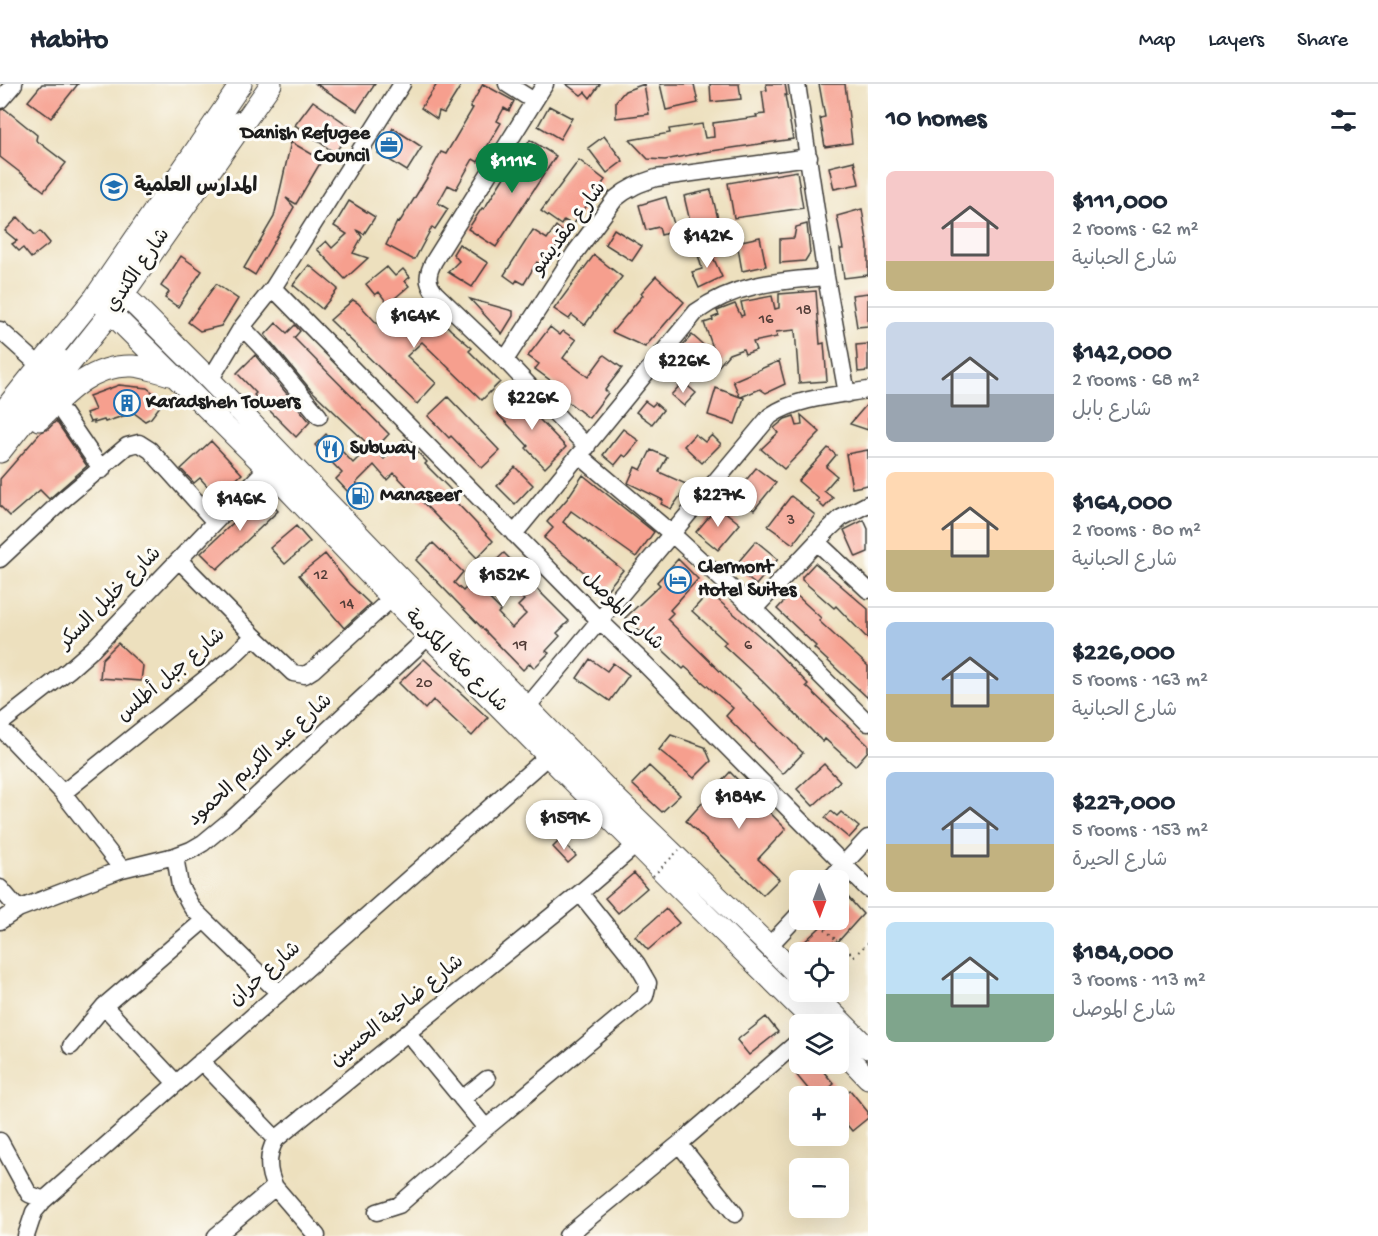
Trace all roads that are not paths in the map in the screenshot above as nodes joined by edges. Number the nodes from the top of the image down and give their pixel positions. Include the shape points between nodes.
1 (14, 84) edge
2 (241, 84) edge
3 (249, 84) edge
4 (271, 84) edge
5 (402, 84) edge
6 (507, 84) edge
7 (545, 84) edge
8 (797, 84) edge
9 (0, 100) edge
10 (534, 101) junction
11 (809, 157) junction
12 (826, 277) junction
13 (273, 288) junction
14 (108, 295) junction
15 (242, 327) junction
16 (0, 330) edge
17 (505, 360) junction
18 (40, 366) junction
19 (175, 376) junction
20 (210, 380) junction
21 (868, 390) edge
22 (847, 394) junction
23 (56, 403) junction
24 (0, 415) edge
25 (319, 416) dead end
26 (0, 423) edge
27 (0, 430) edge
28 (0, 452) edge
29 (584, 452) junction
30 (0, 458) edge
31 (267, 468) junction
32 (102, 470) junction
33 (868, 504) edge
34 (215, 522) junction
35 (514, 534) junction
36 (672, 534) junction
37 (817, 542) junction
38 (0, 559) edge
39 (179, 560) junction
40 (868, 590) edge
41 (392, 598) junction
42 (754, 609) junction
43 (599, 620) junction
44 (430, 635) junction
45 (254, 636) junction
46 (528, 706) junction
47 (868, 723) edge
48 (0, 725) edge
49 (548, 756) junction
50 (63, 793) junction
51 (868, 838) edge
52 (636, 845) junction
53 (175, 856) junction
54 (844, 864) junction
55 (122, 869) junction
56 (838, 870) edge
57 (0, 888) edge
58 (868, 889) edge
59 (580, 893) junction
60 (18, 909) junction
61 (0, 921) edge
62 (203, 921) junction
63 (790, 930) edge
64 (769, 946) junction
65 (789, 967) edge
66 (278, 992) junction
67 (822, 1002) edge
68 (104, 1006) junction
69 (806, 1014) edge
70 (407, 1032) junction
71 (71, 1046) dead end
72 (868, 1048) edge
73 (789, 1049) edge
74 (849, 1058) edge
75 (201, 1061) junction
76 (868, 1078) edge
77 (487, 1079) dead end
78 (176, 1083) junction
79 (462, 1099) junction
80 (486, 1128) junction
81 (276, 1139) junction
82 (0, 1141) edge
83 (679, 1144) junction
84 (275, 1187) junction
85 (44, 1200) junction
86 (377, 1212) dead end
87 (735, 1214) dead end
88 (26, 1236) edge
89 (216, 1236) edge
90 (317, 1236) edge
91 (567, 1236) edge

1 - 9 street
2 - 14 main road, شارع الكندي
3 - 14 street
4 - 14 main road, شارع الكندي
5 - 13 street
6 - 10 street
7 - 10 street
8 - 11 street
10 - 17 street via 434,261 428,278 435,293
11 - 12 street
11 - 17 street, شارع مقديشو via 656,178 633,185 615,199 575,253
12 - 22 street
12 - 29 street via 737,290 696,312
13 - 15 street
13 - 35 street, شارع الموصل
14 - 18 main road, شارع الكندي
14 - 19 main road, شارع مكة المكرمة
14 - 20 main road, شارع مكة المكرمة
14 - 26 street
14 - 27 street via 53,369
14 - 28 main road, شارع الكندي
15 - 20 street
15 - 25 street
16 - 18 street
17 - 29 street
18 - 24 main road, شارع الكندي
19 - 23 main road via 134,366 113,368 87,377
19 - 31 main road, شارع مكة المكرمة
20 - 46 main road, شارع مكة المكرمة
21 - 22 street
22 - 36 street via 792,404 770,416
23 - 30 main road
23 - 32 street
29 - 35 street
29 - 36 street
31 - 34 street, شارع خليل السكر
31 - 41 main road, شارع مكة المكرمة
32 - 34 street via 127,446 140,443
32 - 38 street via 64,499
33 - 37 street via 841,518
34 - 39 street, شارع خليل السكر
35 - 43 street, شارع الموصل
36 - 42 street
36 - 43 street
37 - 40 street
37 - 42 street
39 - 45 street, شارع جبل أطلس
39 - 48 street, شارع خليل السكر via 94,648
41 - 44 main road, شارع مكة المكرمة
41 - 45 street via 305,675 293,673
42 - 47 street
43 - 46 street
43 - 54 street, شارع الموصل
44 - 49 main road, شارع مكة المكرمة
44 - 53 street, شارع عبد الكريم الحمود via 232,819 203,843
45 - 50 street, شارع جبل أطلس
46 - 64 main road, شارع مكة المكرمة via 616,798
48 - 50 street
49 - 52 main road, شارع مكة المكرمة
49 - 66 street, شارع حران
50 - 55 street
51 - 54 street
52 - 59 street, شارع ضاحية الحسين
52 - 69 main road, شارع مكة المكرمة
53 - 55 street, شارع عبد الكريم الحمود
53 - 62 street via 185,898
54 - 56 street
54 - 58 street, شارع الموصل
55 - 60 street, شارع عبد الكريم الحمود
57 - 60 street
59 - 70 street, شارع ضاحية الحسين
59 - 80 street via 637,964 648,983 645,996
60 - 61 street, شارع عبد الكريم الحمود
62 - 66 street
62 - 68 street
63 - 64 street
64 - 65 main road, شارع مكة المكرمة
66 - 75 street, شارع حران
67 - 72 main road
68 - 71 street
68 - 78 street
70 - 79 street
70 - 81 street, شارع ضاحية الحسين
73 - 83 street
74 - 76 main road
75 - 78 street, شارع حران
75 - 81 street
77 - 79 street
78 - 85 street, شارع حران
79 - 80 street
80 - 86 street via 399,1205
81 - 84 street via 269,1156
82 - 85 street via 29,1194
83 - 87 street
83 - 91 street
84 - 89 street
84 - 90 street
85 - 88 street, شارع حران via 34,1212

